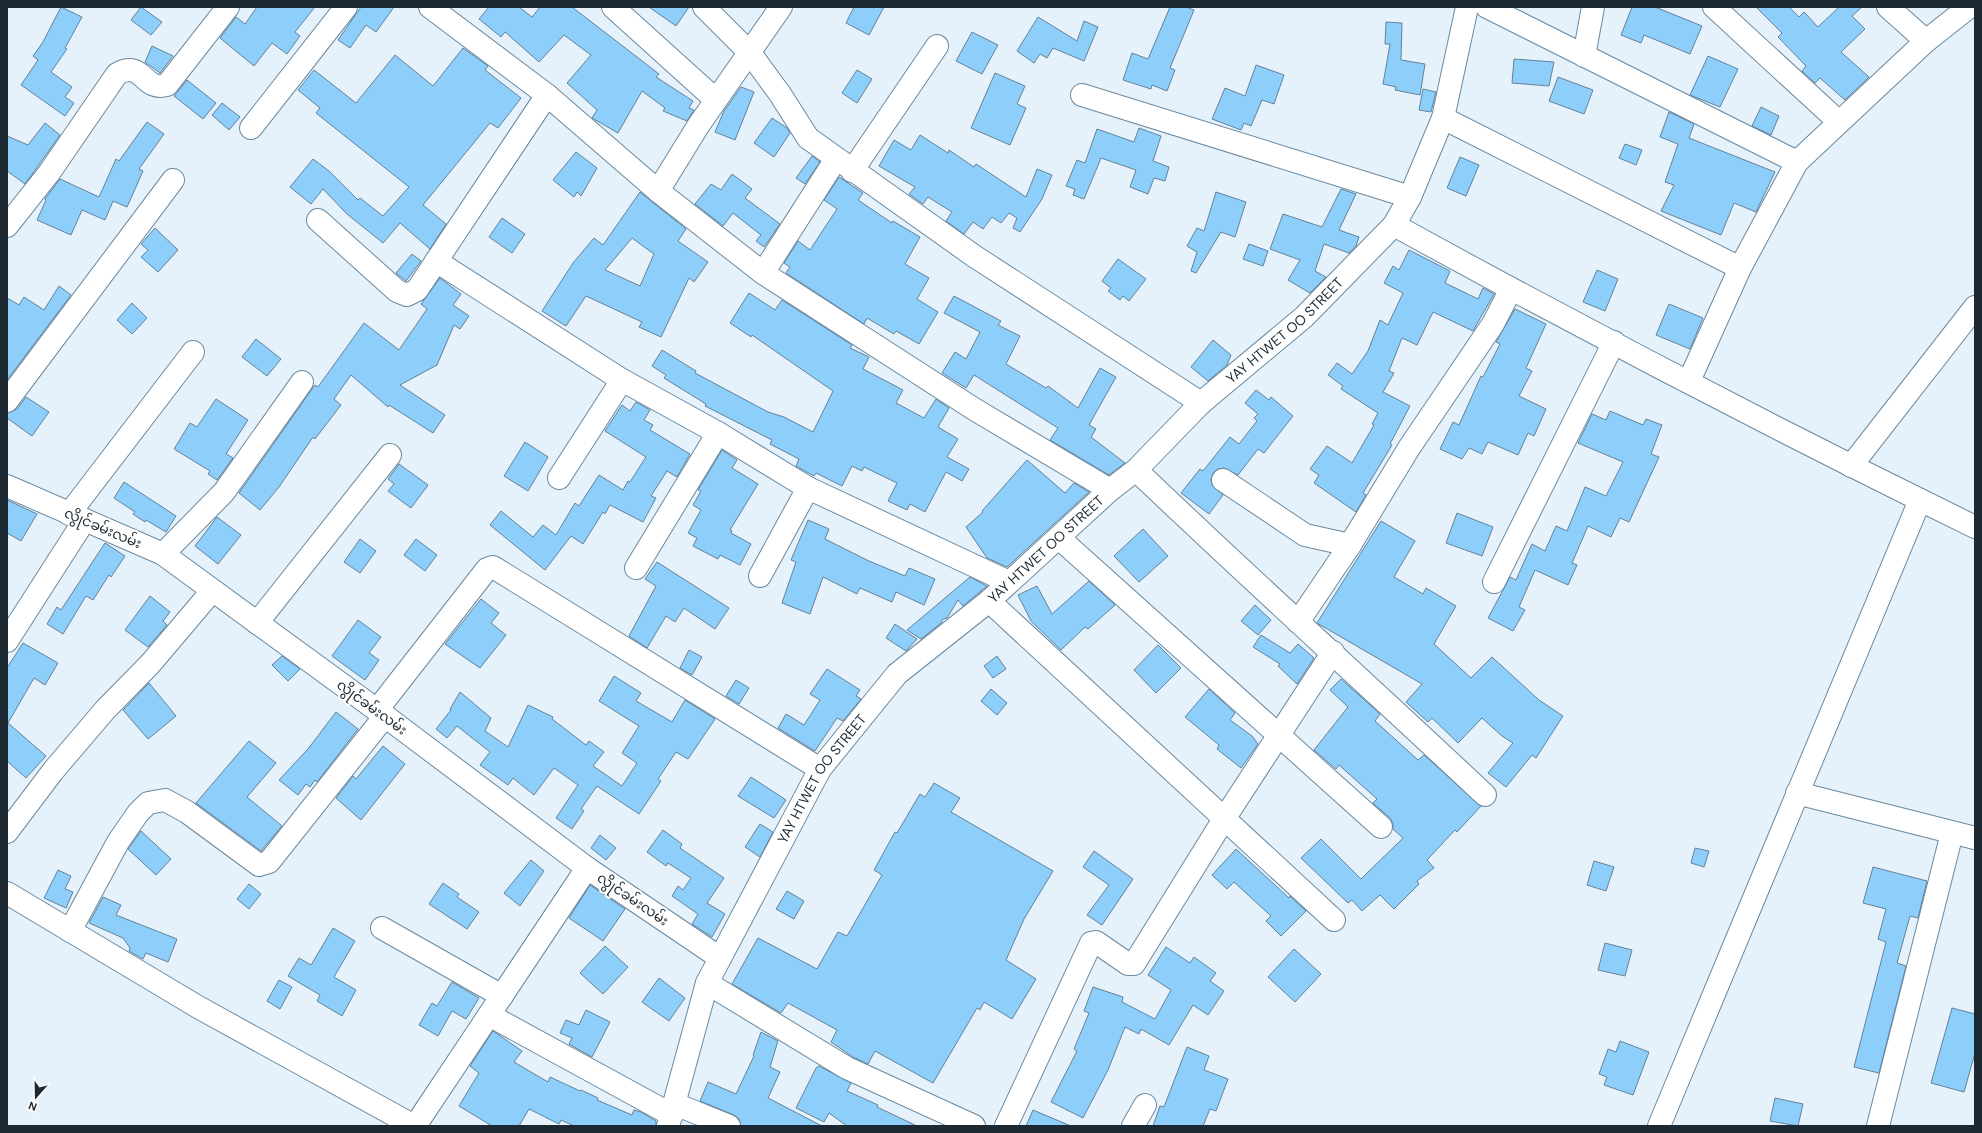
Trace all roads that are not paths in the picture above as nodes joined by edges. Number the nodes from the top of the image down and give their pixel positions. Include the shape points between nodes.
1 (228, 7) edge
2 (346, 7) edge
3 (430, 7) edge
4 (613, 7) edge
5 (704, 7) edge
6 (781, 7) edge
7 (1467, 7) edge
8 (1487, 7) edge
9 (1593, 7) edge
10 (1714, 7) edge
11 (1888, 7) edge
12 (1969, 7) edge
13 (1926, 41) junction
14 (937, 46) dead end
15 (750, 53) junction
16 (1584, 56) junction
17 (547, 95) junction
18 (1082, 95) dead end
19 (716, 100) junction
20 (1443, 118) junction
21 (1840, 122) junction
22 (250, 128) dead end
23 (1797, 162) junction
24 (844, 165) junction
25 (173, 180) dead end
26 (658, 191) junction
27 (1410, 197) junction
28 (318, 220) dead end
29 (1394, 225) junction
30 (7, 226) edge
31 (436, 261) junction
32 (1740, 268) junction
33 (763, 273) junction
34 (1511, 289) junction
35 (1975, 306) edge
36 (1614, 342) junction
37 (193, 352) dead end
38 (622, 380) junction
39 (1689, 381) junction
40 (302, 382) dead end
41 (7, 401) edge
42 (1201, 403) junction
43 (718, 433) junction
44 (390, 455) dead end
45 (1851, 466) junction
46 (1136, 470) junction
47 (559, 478) dead end
48 (1223, 480) dead end
49 (7, 486) edge
50 (808, 488) junction
51 (1110, 490) junction
52 (1920, 500) junction
53 (77, 517) junction
54 (1975, 527) edge
55 (1060, 538) junction
56 (1350, 545) junction
57 (162, 554) junction
58 (636, 568) dead end
59 (760, 576) dead end
60 (1009, 582) junction
61 (1494, 582) dead end
62 (212, 591) junction
63 (989, 601) junction
64 (1298, 622) junction
65 (257, 623) junction
66 (7, 641) edge
67 (1333, 652) junction
68 (381, 713) junction
69 (1278, 735) junction
70 (820, 769) junction
71 (1797, 793) junction
72 (1486, 795) dead end
73 (1224, 819) junction
74 (1381, 827) dead end
75 (7, 832) edge
76 (1952, 833) junction
77 (1975, 838) edge
78 (587, 868) junction
79 (7, 893) edge
80 (1334, 920) dead end
81 (382, 928) dead end
82 (70, 931) junction
83 (720, 958) junction
84 (707, 983) junction
85 (502, 996) junction
86 (489, 1015) junction
87 (1145, 1105) dead end
88 (672, 1115) edge
89 (415, 1126) edge
90 (729, 1126) edge
91 (974, 1126) edge
92 (1006, 1126) edge
93 (1133, 1126) edge
94 (1659, 1126) edge
95 (1878, 1126) edge

1 - 30 street via 167,85 152,85 133,69 117,74 48,173
2 - 22 street
3 - 17 street
4 - 19 street
5 - 15 street
6 - 15 street
7 - 20 street, YAY HTWET OO STREET
8 - 16 street
9 - 16 street
10 - 21 street
11 - 13 street
12 - 13 street
13 - 21 street
14 - 24 street
15 - 19 street
15 - 24 street via 808,138
16 - 23 street
17 - 26 street
17 - 31 street
18 - 27 street
19 - 26 street
20 - 27 street, YAY HTWET OO STREET
20 - 32 street
21 - 23 street
23 - 32 street
24 - 33 street
24 - 42 street via 974,256
25 - 41 street
26 - 33 street
27 - 29 street, YAY HTWET OO STREET
28 - 31 street via 387,284 407,295 417,290
29 - 34 street
29 - 42 street, YAY HTWET OO STREET via 1304,316
31 - 38 street
32 - 39 street
33 - 51 street via 974,409
34 - 36 street
34 - 56 street via 1492,324 1409,448
35 - 45 street
36 - 39 street
36 - 61 street
37 - 53 street
38 - 43 street
38 - 47 street
39 - 45 street
40 - 57 street via 224,492
42 - 46 street, YAY HTWET OO STREET
43 - 50 street
43 - 58 street
44 - 65 street
45 - 52 street
46 - 51 street, YAY HTWET OO STREET
46 - 64 street
48 - 56 street via 1305,535
49 - 53 street, လွိုင်ခမ်းလမ်း
50 - 59 street
50 - 60 street
51 - 55 street, YAY HTWET OO STREET
52 - 54 street
52 - 71 street
53 - 57 street, လွိုင်ခမ်းလမ်း
53 - 66 street
55 - 60 street, YAY HTWET OO STREET
55 - 69 street
56 - 64 street
57 - 62 street, လွိုင်ခမ်းလမ်း
60 - 63 street, YAY HTWET OO STREET
62 - 65 street, လွိုင်ခမ်းလမ်း
62 - 75 street via 53,771
63 - 70 street, YAY HTWET OO STREET via 897,674
63 - 73 street
64 - 67 street
65 - 68 street, လွိုင်ခမ်းလမ်း
67 - 69 street
67 - 72 street
68 - 70 street via 487,569 494,567
68 - 78 street, လွိုင်ခမ်းလမ်း
68 - 82 street via 269,862 259,865 187,812 165,800 148,803 118,842
69 - 73 street
69 - 74 street
70 - 83 street, YAY HTWET OO STREET
71 - 76 street
71 - 94 street
73 - 80 street
73 - 92 street via 1134,964 1128,964 1096,942 1091,943
76 - 77 street
76 - 95 street
78 - 83 street, လွိုင်ခမ်းလမ်း
78 - 85 street
79 - 82 street
81 - 85 street
82 - 89 street via 198,1006
83 - 84 street, YAY HTWET OO STREET
84 - 88 street, YAY HTWET OO STREET
84 - 91 street via 847,1068
85 - 86 street
86 - 88 street
86 - 89 street
87 - 93 street
88 - 90 street

